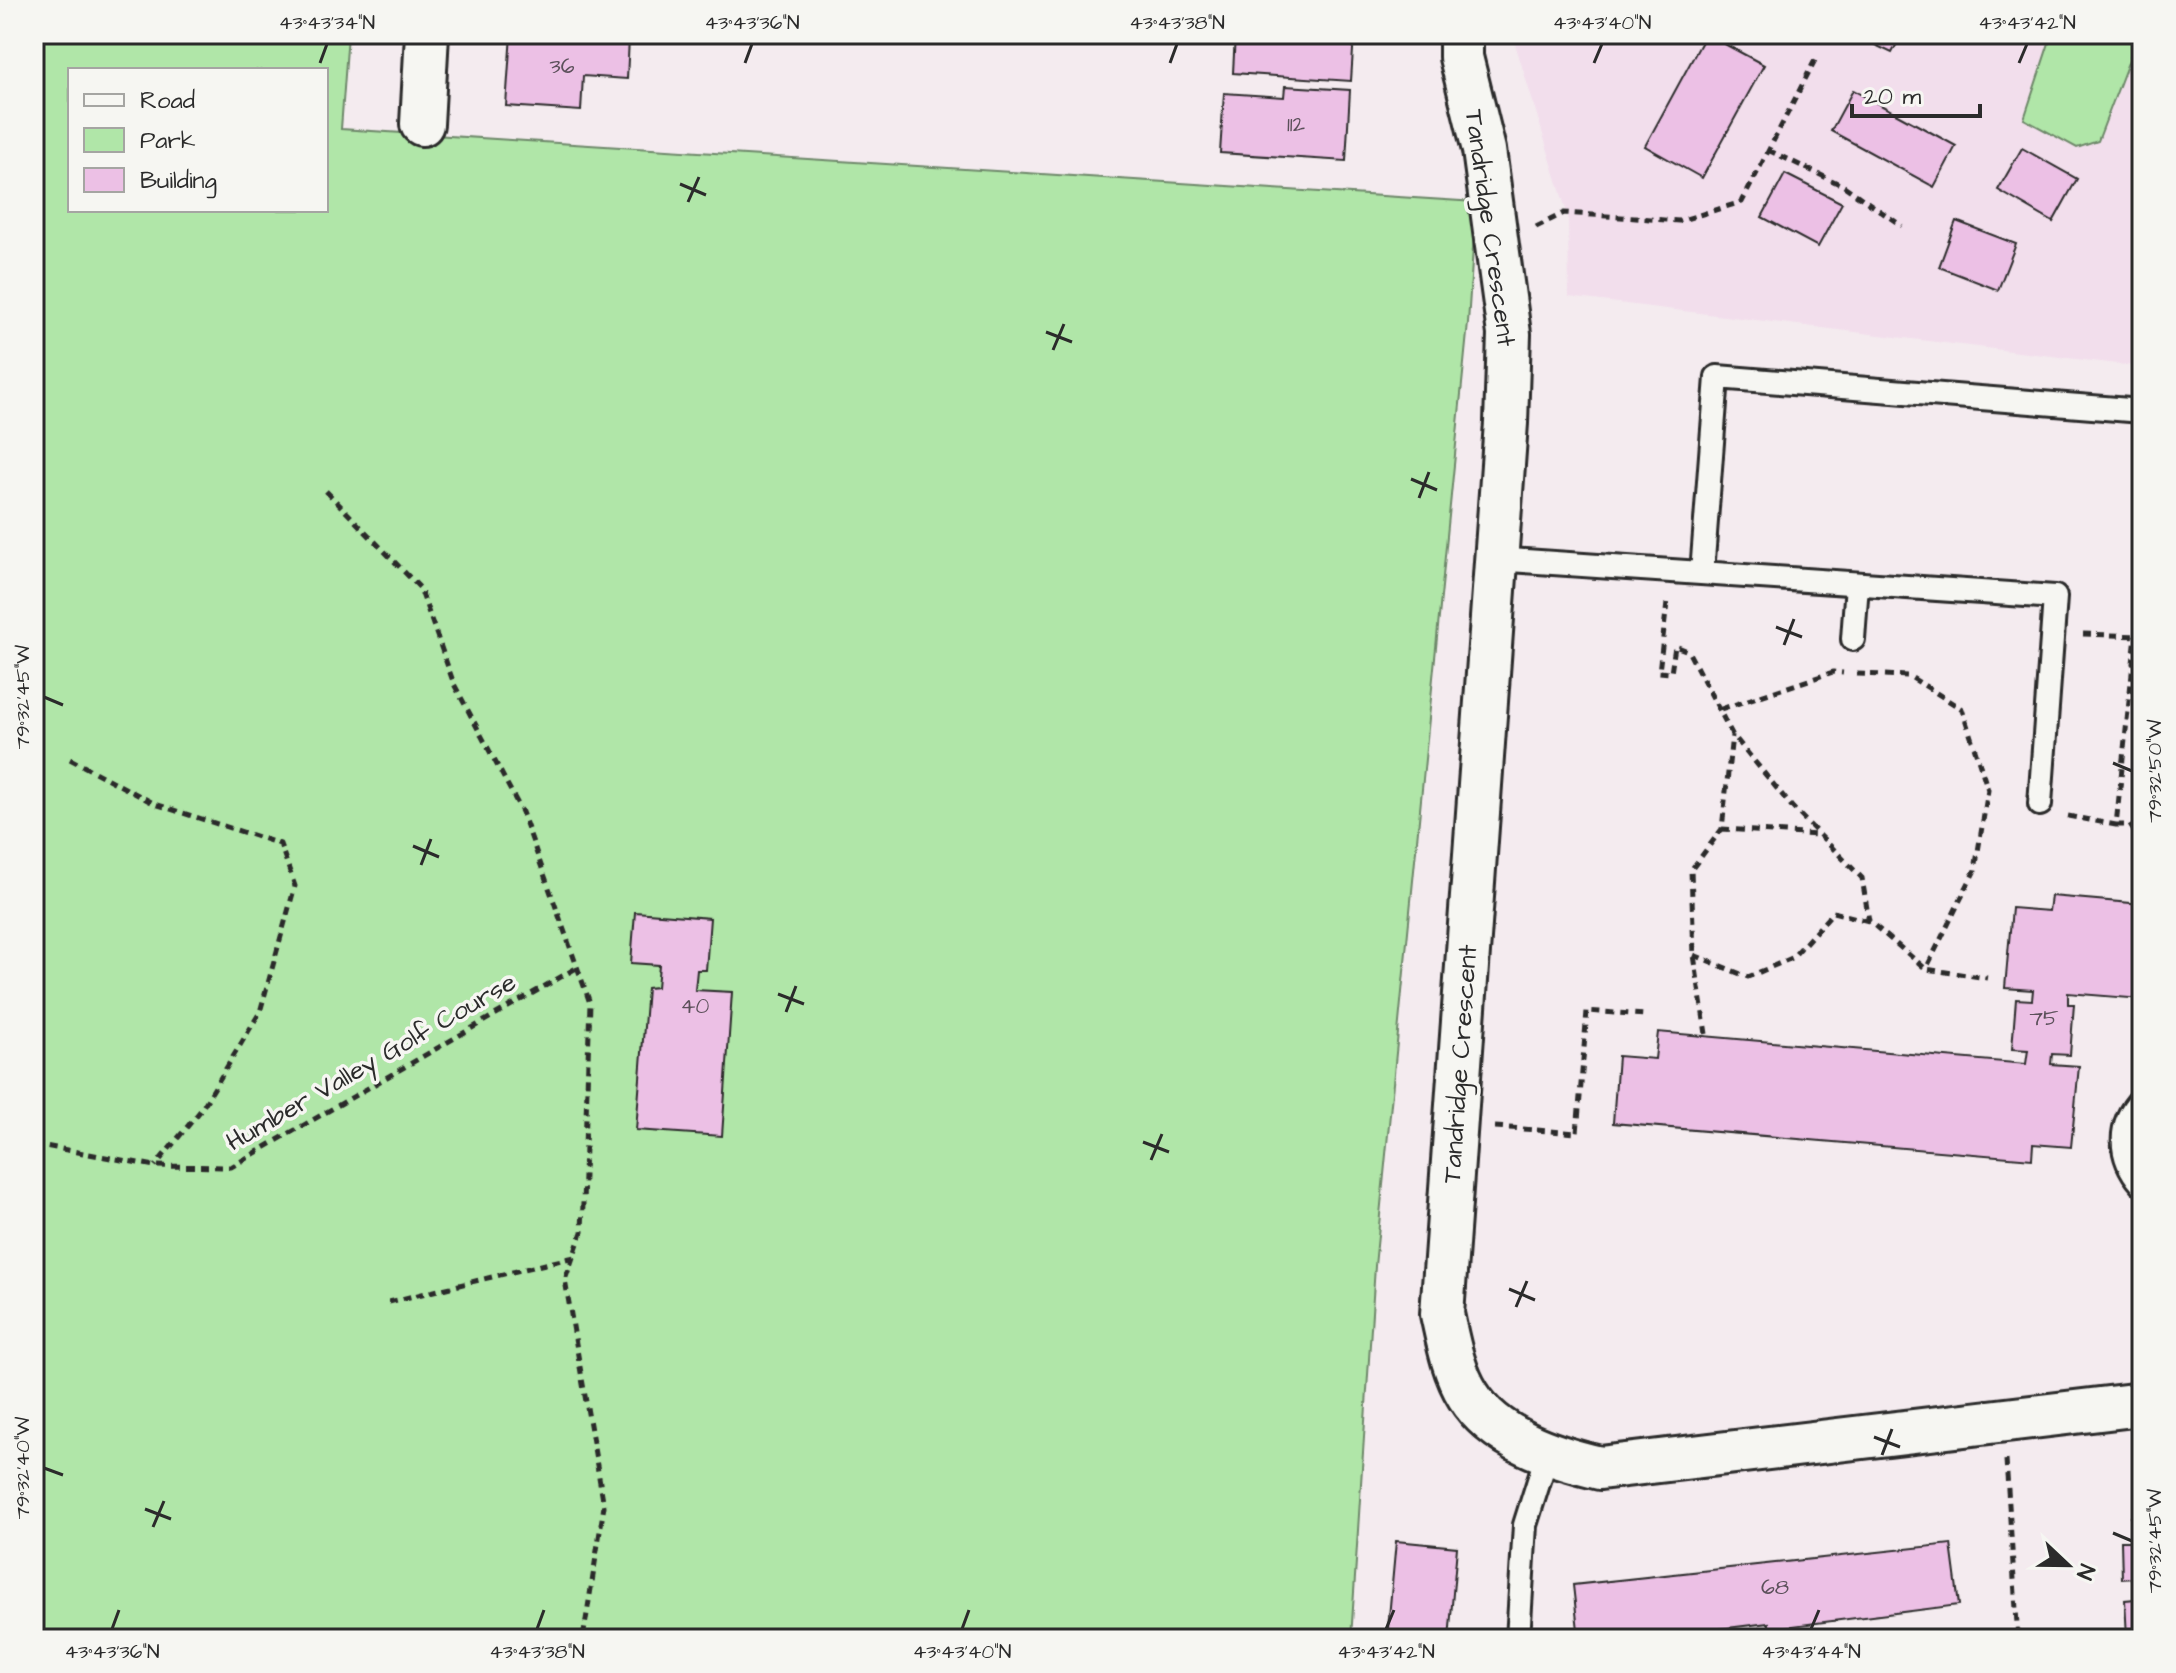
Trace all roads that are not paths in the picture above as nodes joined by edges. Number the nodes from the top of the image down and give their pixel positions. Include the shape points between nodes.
1 (427, 34) edge
2 (1461, 34) edge
3 (422, 124) dead end
4 (2142, 411) edge
5 (1495, 559) junction
6 (1702, 573) junction
7 (1857, 584) junction
8 (1853, 639) dead end
9 (2040, 804) road end
10 (2142, 1098) edge
11 (2142, 1184) edge
12 (2142, 1404) edge
13 (1547, 1455) junction
14 (1518, 1639) edge

1 - 3 street
2 - 5 street, Tandridge Crescent via 1461,57 1484,150 1509,334
4 - 6 lane via 1717,377
5 - 6 lane
5 - 13 street, Tandridge Crescent via 1442,1314 1451,1357 1468,1397 1497,1424
6 - 7 lane
7 - 8 lane
7 - 9 lane via 2055,597
10 - 11 lane via 2128,1115 2123,1134 2124,1153
12 - 13 street, Tandridge Crescent via 1600,1468
13 - 14 lane via 1525,1525

